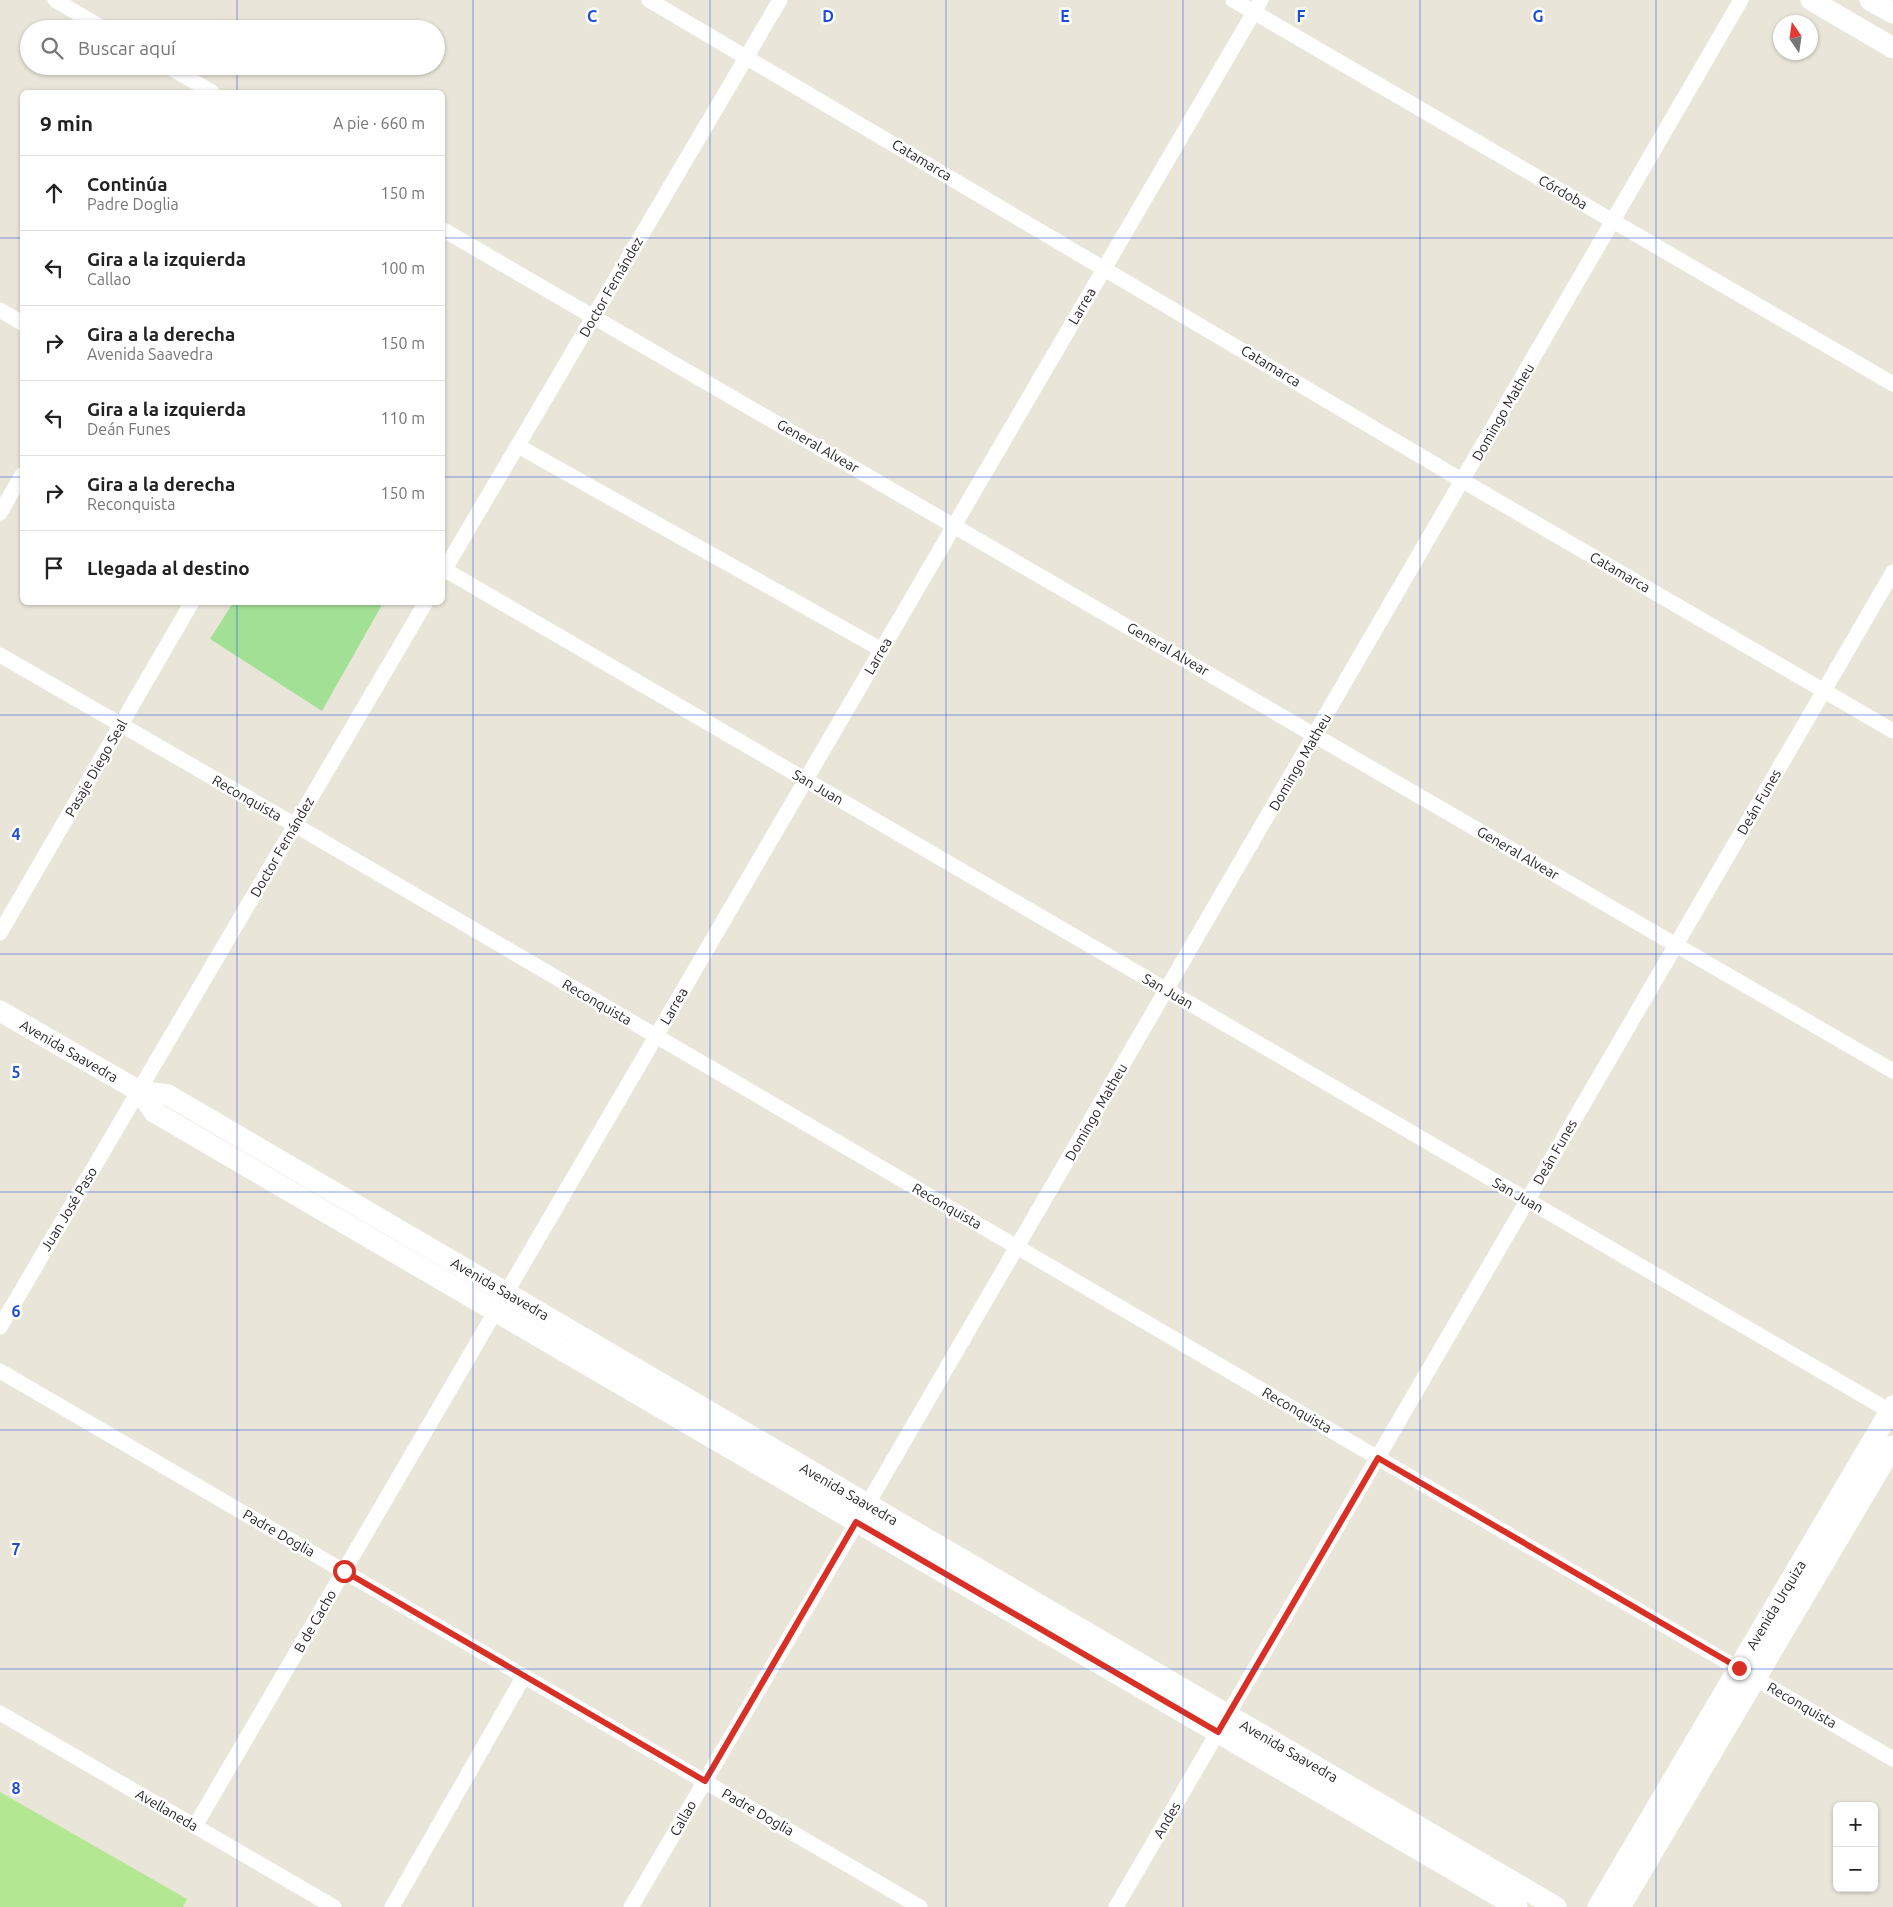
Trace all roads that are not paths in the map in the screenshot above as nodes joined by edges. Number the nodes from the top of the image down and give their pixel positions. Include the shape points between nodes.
1 (55, 0) edge
2 (649, 0) edge
3 (780, 0) edge
4 (1233, 0) edge
5 (1741, 0) edge
6 (1811, 0) edge
7 (1870, 0) edge
8 (1258, 6) edge
9 (1893, 13) edge
10 (89, 20) edge
11 (1893, 48) edge
12 (747, 56) junction
13 (183, 75) edge
14 (209, 90) edge
15 (1613, 221) junction
16 (445, 231) edge
17 (1104, 268) junction
18 (0, 310) edge
19 (593, 318) junction
20 (20, 322) edge
21 (1893, 384) edge
22 (518, 446) junction
23 (20, 478) edge
24 (1463, 480) junction
25 (0, 513) edge
26 (954, 525) junction
27 (445, 568) edge
28 (445, 572) edge
29 (1893, 572) edge
30 (190, 605) edge
31 (424, 605) edge
32 (882, 650) junction
33 (0, 655) edge
34 (1824, 691) junction
35 (121, 725) junction
36 (1893, 731) edge
37 (1315, 735) junction
38 (806, 780) junction
39 (295, 826) junction
40 (0, 933) edge
41 (1676, 945) junction
42 (1166, 990) junction
43 (0, 1011) edge
44 (656, 1036) junction
45 (1893, 1071) edge
46 (139, 1091) junction
47 (1527, 1200) junction
48 (1017, 1247) junction
49 (506, 1293) junction
50 (495, 1312) junction
51 (0, 1326) edge
52 (0, 1371) edge
53 (1892, 1410) edge
54 (1893, 1446) edge
55 (1378, 1458) junction
56 (862, 1514) junction
57 (344, 1571) junction
58 (1748, 1674) junction
59 (524, 1676) junction
60 (0, 1713) edge
61 (1223, 1724) junction
62 (1893, 1758) edge
63 (705, 1781) junction
64 (195, 1826) junction
65 (334, 1907) edge
66 (392, 1907) edge
67 (631, 1907) edge
68 (920, 1907) edge
69 (1116, 1907) edge
70 (1517, 1907) edge
71 (1556, 1907) edge
72 (1598, 1907) edge
73 (1620, 1907) edge

1 - 10 street
2 - 12 street, Catamarca
3 - 12 street, Doctor Fernández
4 - 8 street, Córdoba
5 - 15 street, Domingo Matheu
6 - 11 street
7 - 9 street
8 - 15 street, Córdoba
8 - 17 street, Larrea
12 - 17 street, Catamarca
12 - 19 street, Doctor Fernández
13 - 14 street
15 - 21 street, Córdoba
15 - 24 street, Domingo Matheu
16 - 19 street, General Alvear
17 - 24 street, Catamarca
17 - 26 street, Larrea
18 - 20 street
19 - 22 street, Doctor Fernández
19 - 26 street, General Alvear
22 - 27 street, Doctor Fernández
22 - 32 street
23 - 25 street
24 - 34 street, Catamarca
24 - 37 street, Domingo Matheu
26 - 32 street, Larrea
26 - 37 street, General Alvear
28 - 38 street, San Juan
29 - 34 street, Deán Funes
30 - 35 street, Pasaje Diego Seal
31 - 39 street, Doctor Fernández
32 - 38 street, Larrea
33 - 35 street, Reconquista
34 - 36 street, Catamarca
34 - 41 street, Deán Funes
35 - 39 street, Reconquista
35 - 40 street, Pasaje Diego Seal
37 - 41 street, General Alvear
37 - 42 street, Domingo Matheu
38 - 42 street, San Juan
38 - 44 street, Larrea
39 - 44 street, Reconquista
39 - 46 street, Doctor Fernández
41 - 45 street, General Alvear
41 - 47 street, Deán Funes
42 - 47 street, San Juan
42 - 48 street, Domingo Matheu
43 - 46 street, Avenida Saavedra
44 - 48 street, Reconquista
44 - 49 street, Larrea
46 - 49 street, Avenida Saavedra via 168,1095
46 - 50 street, Avenida Saavedra via 154,1112
46 - 51 street, Juan José Paso
47 - 53 street, San Juan
47 - 55 street, Deán Funes
48 - 55 street, Reconquista
48 - 56 street, Domingo Matheu
49 - 50 street, Larrea
49 - 56 street, Avenida Saavedra
50 - 56 street, Avenida Saavedra
50 - 57 street, B de Cacho
52 - 57 street, Padre Doglia
53 - 58 street, Avenida Urquiza
54 - 58 street, Avenida Urquiza
55 - 58 street, Reconquista
55 - 61 street, Deán Funes
56 - 61 street, Avenida Saavedra
56 - 63 street, Callao
57 - 59 street, Padre Doglia
57 - 64 street, B de Cacho
58 - 62 street, Reconquista
58 - 72 street, Avenida Urquiza
58 - 73 street, Avenida Urquiza
59 - 63 street, Padre Doglia
59 - 66 street
60 - 64 street, Avellaneda
61 - 69 street, Andes
61 - 70 street, Avenida Saavedra
61 - 71 street, Avenida Saavedra
63 - 67 street, Callao
63 - 68 street, Padre Doglia
64 - 65 street, Avellaneda

